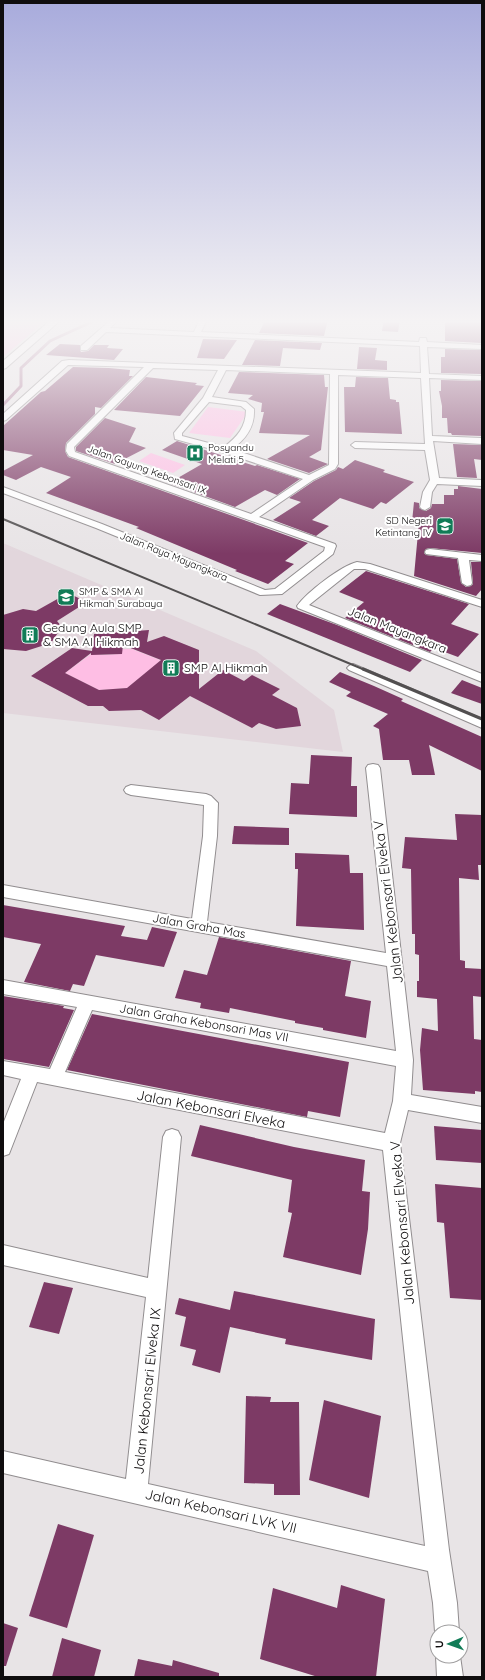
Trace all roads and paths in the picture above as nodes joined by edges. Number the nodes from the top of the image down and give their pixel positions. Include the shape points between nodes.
1 (26, 397) edge
2 (119, 397) edge
3 (334, 397) edge
4 (426, 397) edge
5 (207, 399) joint
6 (3, 418) edge
7 (482, 441) edge
8 (429, 443) junction
9 (355, 445) dead end
10 (225, 450) junction
11 (310, 478) junction
12 (436, 480) junction
13 (482, 483) edge
14 (3, 490) edge
15 (425, 506) dead end
16 (252, 518) junction
17 (331, 546) joint
18 (430, 552) dead end
19 (463, 556) junction
20 (482, 558) edge
21 (467, 583) dead end
22 (482, 604) edge
23 (353, 668) dead end
24 (482, 678) edge
25 (482, 724) edge
26 (373, 768) dead end
27 (131, 790) dead end
28 (3, 891) edge
29 (199, 926) junction
30 (395, 961) junction
31 (3, 987) edge
32 (87, 1002) junction
33 (405, 1060) junction
34 (3, 1068) edge
35 (31, 1074) junction
36 (54, 1078) junction
37 (402, 1101) junction
38 (482, 1115) edge
39 (172, 1138) dead end
40 (391, 1143) junction
41 (3, 1148) edge
42 (3, 1255) edge
43 (157, 1290) junction
44 (3, 1462) edge
45 (136, 1492) junction
46 (438, 1561) junction
47 (446, 1624) edge
48 (449, 1664) edge
49 (450, 1677) edge

1 - 6 street
2 - 16 street, Jalan Gayung Kebonsari IX via 70,446 72,454
3 - 11 street via 334,464 332,468
4 - 8 street
5 - 10 street via 243,404 250,409 250,421 246,431 239,441
5 - 10 street via 177,436
7 - 8 street
8 - 9 street
8 - 12 street
10 - 11 street
11 - 16 street
12 - 13 street
12 - 15 street via 426,494
14 - 17 street, Jalan Raya Mayangkara via 264,593 278,592 330,552
16 - 17 street, Jalan Gayung Kebonsari IX
18 - 19 street
19 - 20 street
19 - 21 street
22 - 24 street, Jalan Mayangkara via 357,565 302,606
23 - 25 street
26 - 30 street, Jalan Kebonsari Elveka V
27 - 29 street via 206,798 211,803 210,836
28 - 29 street, Jalan Graha Mas
29 - 30 street, Jalan Graha Mas
30 - 33 street, Jalan Kebonsari Elveka V
31 - 32 street, Jalan Graha Kebonsari Mas VII
32 - 33 street, Jalan Graha Kebonsari Mas VII
32 - 36 street
33 - 37 street, Jalan Kebonsari Elveka V
34 - 35 street, Jalan Kebonsari Elveka
35 - 36 street, Jalan Kebonsari Elveka
35 - 41 street
36 - 40 street, Jalan Kebonsari Elveka
37 - 38 street
37 - 40 street, Jalan Kebonsari Elveka V
39 - 43 street, Jalan Kebonsari Elveka IX
40 - 46 street, Jalan Kebonsari Elveka V
42 - 43 street, Jalan Kebonsari Elveka IX
43 - 45 street, Jalan Kebonsari Elveka IX
44 - 45 street, Jalan Kebonsari LVK VII
45 - 46 street, Jalan Kebonsari LVK VII
46 - 47 street, Jalan Kebonsari Elveka V
48 - 49 street

